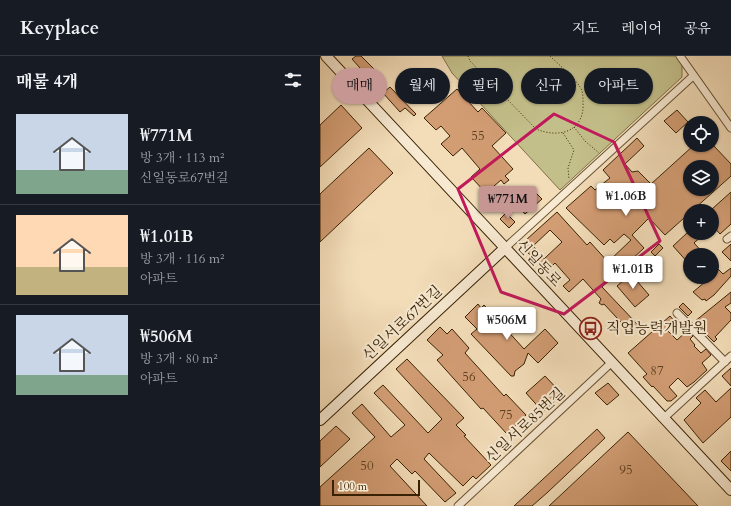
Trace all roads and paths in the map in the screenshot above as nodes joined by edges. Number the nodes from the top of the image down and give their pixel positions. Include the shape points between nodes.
1 (326, 56) edge
2 (468, 56) edge
3 (550, 56) edge
4 (680, 56) edge
5 (693, 76) junction
6 (574, 127) junction
7 (731, 128) edge
8 (563, 133) junction
9 (599, 153) dead end
10 (569, 179) dead end
11 (505, 248) junction
12 (677, 313) dead end
13 (731, 356) edge
14 (725, 362) junction
15 (611, 363) junction
16 (664, 418) junction
17 (320, 420) edge
18 (731, 490) edge
19 (458, 506) edge

1 - 11 main road, 신일동로
2 - 8 path via 536,129 548,134
3 - 6 path via 580,87 583,107 581,120
4 - 5 street
5 - 7 street
5 - 11 street
6 - 8 path
6 - 9 path
8 - 10 path via 574,150 568,168
11 - 15 main road, 신일동로
11 - 17 main road, 신일서로67번길
12 - 14 street
13 - 14 street
14 - 16 street
15 - 16 main road, 신일동로
15 - 19 street, 신일서로85번길
16 - 18 main road, 신일동로

